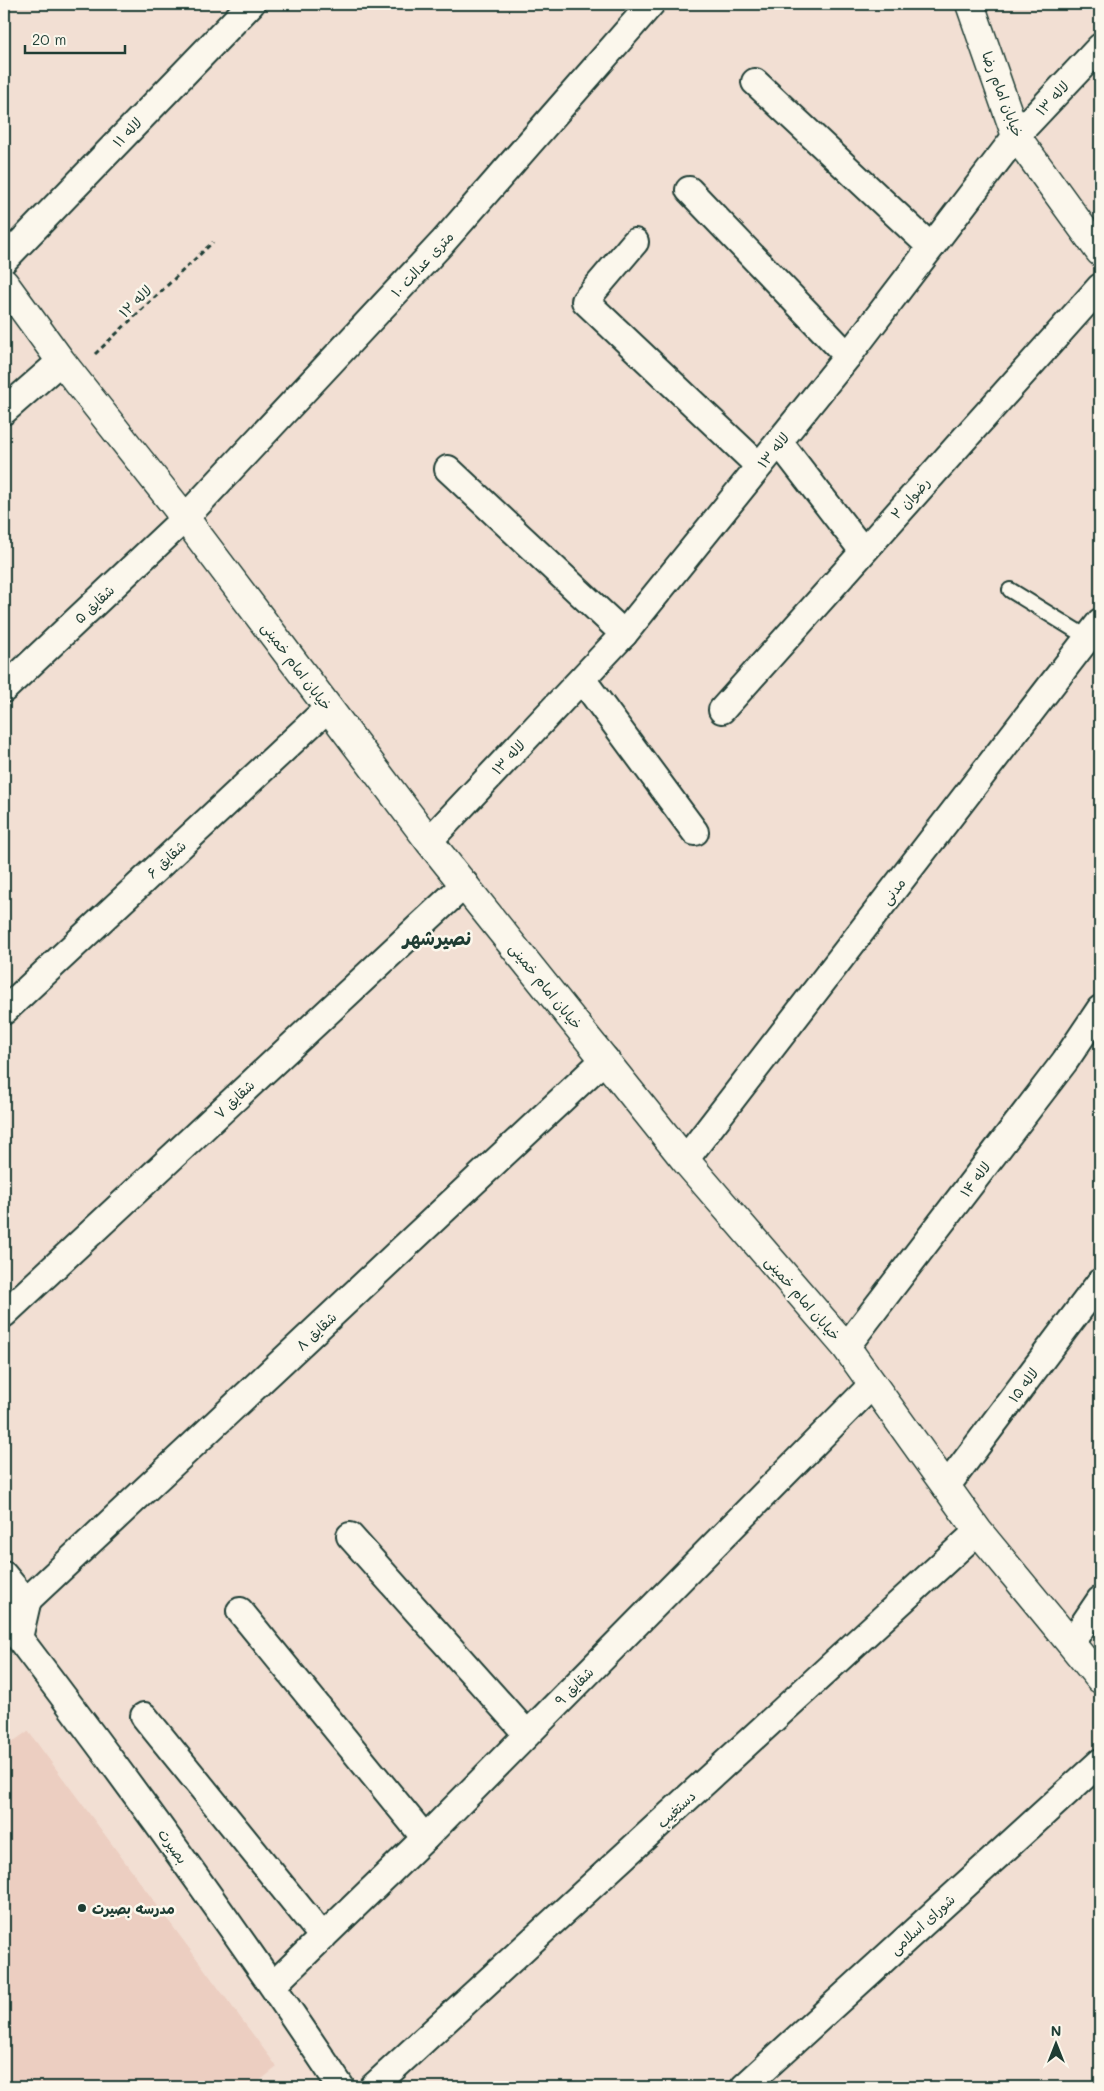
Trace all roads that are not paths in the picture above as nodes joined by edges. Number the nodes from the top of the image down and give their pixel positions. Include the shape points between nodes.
1 (251, 4) edge
2 (651, 4) edge
3 (970, 4) edge
4 (1100, 47) edge
5 (755, 82) dead end
6 (1016, 136) junction
7 (689, 190) dead end
8 (635, 242) dead end
9 (930, 247) junction
10 (1100, 252) edge
11 (4, 260) edge
12 (4, 282) edge
13 (1100, 287) edge
14 (848, 356) junction
15 (67, 368) junction
16 (4, 411) edge
17 (779, 442) junction
18 (759, 466) junction
19 (448, 469) dead end
20 (185, 518) junction
21 (863, 551) junction
22 (1010, 590) dead end
23 (1094, 630) edge
24 (624, 634) junction
25 (582, 678) junction
26 (4, 689) edge
27 (328, 708) junction
28 (722, 710) dead end
29 (695, 832) dead end
30 (429, 841) junction
31 (465, 884) junction
32 (1100, 1009) edge
33 (4, 1011) edge
34 (605, 1060) junction
35 (685, 1160) junction
36 (1100, 1282) edge
37 (4, 1314) edge
38 (846, 1348) junction
39 (873, 1384) junction
40 (946, 1487) junction
41 (978, 1531) junction
42 (350, 1536) dead end
43 (4, 1575) edge
44 (1100, 1600) edge
45 (27, 1603) junction
46 (240, 1611) dead end
47 (4, 1622) edge
48 (1070, 1643) junction
49 (1100, 1679) edge
50 (144, 1716) dead end
51 (527, 1734) junction
52 (1100, 1762) edge
53 (425, 1838) junction
54 (323, 1937) junction
55 (273, 1985) junction
56 (341, 2087) edge
57 (373, 2087) edge
58 (744, 2087) edge

1 - 11 street, لاله ۱۱
2 - 20 street, ۱۰ متری عدالت via 442,243
3 - 6 main road, خیابان امام رضا
4 - 6 street, لاله ۱۳
5 - 9 street
6 - 9 street, لاله ۱۳
6 - 10 main road, خیابان امام رضا
7 - 14 street
8 - 18 street via 585,301
9 - 14 street, لاله ۱۳
12 - 15 main road, خیابان امام خمینی
13 - 21 street, رضوان ۲
14 - 17 street, لاله ۱۳
15 - 16 street
15 - 20 main road, خیابان امام خمینی
17 - 18 street, لاله ۱۳
17 - 21 street
18 - 24 street, لاله ۱۳
19 - 24 street
20 - 26 street, شقایق ۵
20 - 27 main road, خیابان امام خمینی
21 - 28 street, رضوان ۲
22 - 23 lane
23 - 35 street, مدنی
24 - 25 street, لاله ۱۳
25 - 29 street
25 - 30 street, لاله ۱۳
27 - 30 main road, خیابان امام خمینی
27 - 33 street, شقایق ۶
30 - 31 main road, خیابان امام خمینی
31 - 34 main road, خیابان امام خمینی
31 - 37 street, شقایق ۷
32 - 38 street, لاله ۱۴ via 1065,1061
34 - 35 main road, خیابان امام خمینی
34 - 45 street, شقایق ۸
35 - 38 main road, خیابان امام خمینی
36 - 40 street, لاله ۱۵
38 - 39 main road, خیابان امام خمینی
39 - 40 main road, خیابان امام خمینی
39 - 51 street, شقایق ۹
40 - 41 main road, خیابان امام خمینی
41 - 48 main road, خیابان امام خمینی
41 - 57 street, دستغیب
42 - 51 street
43 - 45 street
44 - 48 street
45 - 47 street, شقایق ۸
45 - 55 street, بصیرت via 19,1638
46 - 53 street
48 - 49 main road, خیابان امام خمینی
50 - 54 street
51 - 53 street, شقایق ۹
52 - 58 street, شورای اسلامی
53 - 54 street, شقایق ۹
54 - 55 street, شقایق ۹
55 - 56 street, بصیرت

